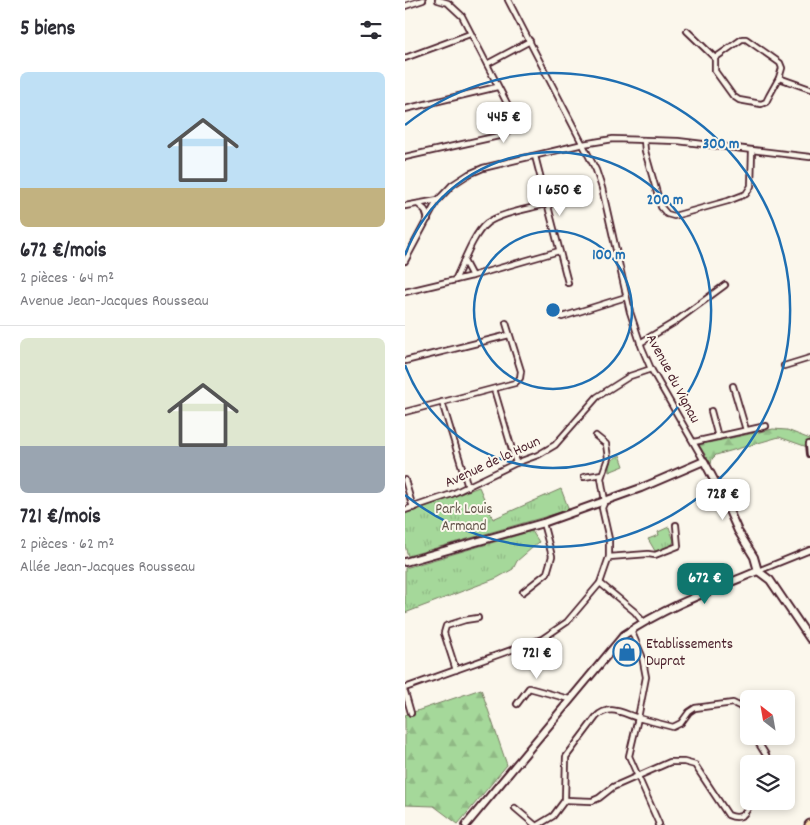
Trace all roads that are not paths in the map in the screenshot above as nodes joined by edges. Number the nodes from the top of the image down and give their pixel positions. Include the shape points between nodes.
1 (423, 0) edge
2 (438, 0) edge
3 (508, 0) edge
4 (405, 6) edge
5 (687, 31) dead end
6 (470, 34) junction
7 (530, 41) junction
8 (405, 58) edge
9 (715, 58) junction
10 (487, 64) junction
11 (779, 78) junction
12 (497, 87) junction
13 (810, 89) edge
14 (405, 109) edge
15 (644, 140) junction
16 (583, 144) junction
17 (752, 151) junction
18 (535, 156) junction
19 (405, 157) edge
20 (810, 157) edge
21 (438, 200) junction
22 (417, 204) junction
23 (546, 204) junction
24 (405, 206) edge
25 (428, 219) junction
26 (559, 251) junction
27 (405, 261) edge
28 (464, 261) junction
29 (472, 276) junction
30 (455, 280) junction
31 (568, 283) dead end
32 (725, 285) dead end
33 (405, 292) edge
34 (626, 297) junction
35 (562, 317) dead end
36 (506, 323) dead end
37 (509, 335) junction
38 (640, 343) junction
39 (810, 358) edge
40 (405, 361) edge
41 (785, 366) dead end
42 (651, 368) junction
43 (733, 386) dead end
44 (494, 389) junction
45 (442, 402) junction
46 (711, 411) dead end
47 (405, 412) edge
48 (765, 426) dead end
49 (746, 430) junction
50 (596, 436) dead end
51 (718, 436) junction
52 (694, 442) junction
53 (809, 444) edge
54 (810, 454) edge
55 (704, 461) junction
56 (516, 463) junction
57 (602, 474) junction
58 (584, 477) dead end
59 (405, 480) edge
60 (468, 488) junction
61 (605, 501) junction
62 (413, 508) junction
63 (405, 510) edge
64 (543, 523) junction
65 (676, 525) dead end
66 (810, 550) edge
67 (609, 557) junction
68 (405, 562) edge
69 (758, 570) junction
70 (600, 583) junction
71 (523, 592) dead end
72 (478, 618) dead end
73 (643, 622) junction
74 (631, 630) junction
75 (810, 639) edge
76 (456, 670) junction
77 (405, 688) edge
78 (405, 692) edge
79 (569, 699) junction
80 (517, 704) dead end
81 (740, 706) edge
82 (411, 713) dead end
83 (638, 718) junction
84 (639, 777) junction
85 (565, 800) junction
86 (515, 808) dead end
87 (746, 810) edge
88 (735, 818) junction
89 (466, 825) edge
90 (535, 825) edge
91 (539, 825) edge
92 (657, 825) edge
93 (735, 825) edge

1 - 4 street
2 - 6 street via 453,6 462,16
3 - 7 street, Avenue du Vignau
5 - 9 street
6 - 8 street
6 - 10 street
7 - 10 street
7 - 16 street, Avenue du Vignau
9 - 11 street via 738,40 746,39 780,62
9 - 11 street via 715,71 739,100 766,102
10 - 12 street
11 - 13 street
12 - 14 street
12 - 19 street via 513,115 514,122 509,132
15 - 16 street via 613,139
15 - 17 street
15 - 17 street via 661,207 674,216 746,194 751,186
16 - 18 street
16 - 34 street, Avenue du Vignau via 602,188
17 - 20 street
18 - 21 street via 477,170 452,185
18 - 23 street
21 - 22 street
21 - 25 street
22 - 24 street
22 - 25 street via 425,210
23 - 26 street
23 - 28 street via 487,223 478,233
25 - 27 street
26 - 29 street
26 - 31 street
28 - 29 street
28 - 30 street
29 - 30 street
30 - 33 street
32 - 38 street
34 - 35 street
34 - 38 street, Avenue du Vignau
36 - 37 street
37 - 40 street
37 - 44 street via 521,371 515,384
38 - 42 street, Avenue du Vignau
39 - 41 street
42 - 52 street, Avenue du Vignau
42 - 56 street, Avenue de la Houn via 630,376 597,397 555,445
43 - 49 street
44 - 45 street
44 - 56 street
45 - 47 street
45 - 60 street
46 - 51 street
48 - 49 street
49 - 51 street
50 - 57 street via 606,444 608,458
51 - 52 street
52 - 55 street, Avenue du Vignau
53 - 54 street
55 - 61 street
55 - 69 street, Avenue du Vignau
56 - 60 street, Avenue de la Houn
57 - 58 street
57 - 61 street
59 - 62 street
60 - 62 street, Avenue de la Houn
61 - 64 street
61 - 67 street via 602,508 609,539
62 - 63 street, Avenue de la Houn
64 - 68 street
64 - 71 street via 552,556 547,573
65 - 67 street via 678,546 655,555
66 - 69 street
67 - 70 street
69 - 73 street
69 - 75 street, Avenue du Vignau via 770,580
70 - 73 street
70 - 76 street via 567,622 542,639
72 - 76 street via 447,626 444,633
73 - 74 street
74 - 79 street via 616,642
74 - 83 street via 645,677
76 - 77 street
78 - 82 street
79 - 80 street via 529,688
79 - 89 street
81 - 83 street via 733,703 695,708 673,727
83 - 84 street via 629,756
83 - 85 street via 608,709 596,717 566,758
84 - 85 street via 613,787 592,801
84 - 88 street via 670,762 695,765 723,810
84 - 92 street
85 - 91 street via 553,816
86 - 90 street
87 - 88 street
88 - 93 street

